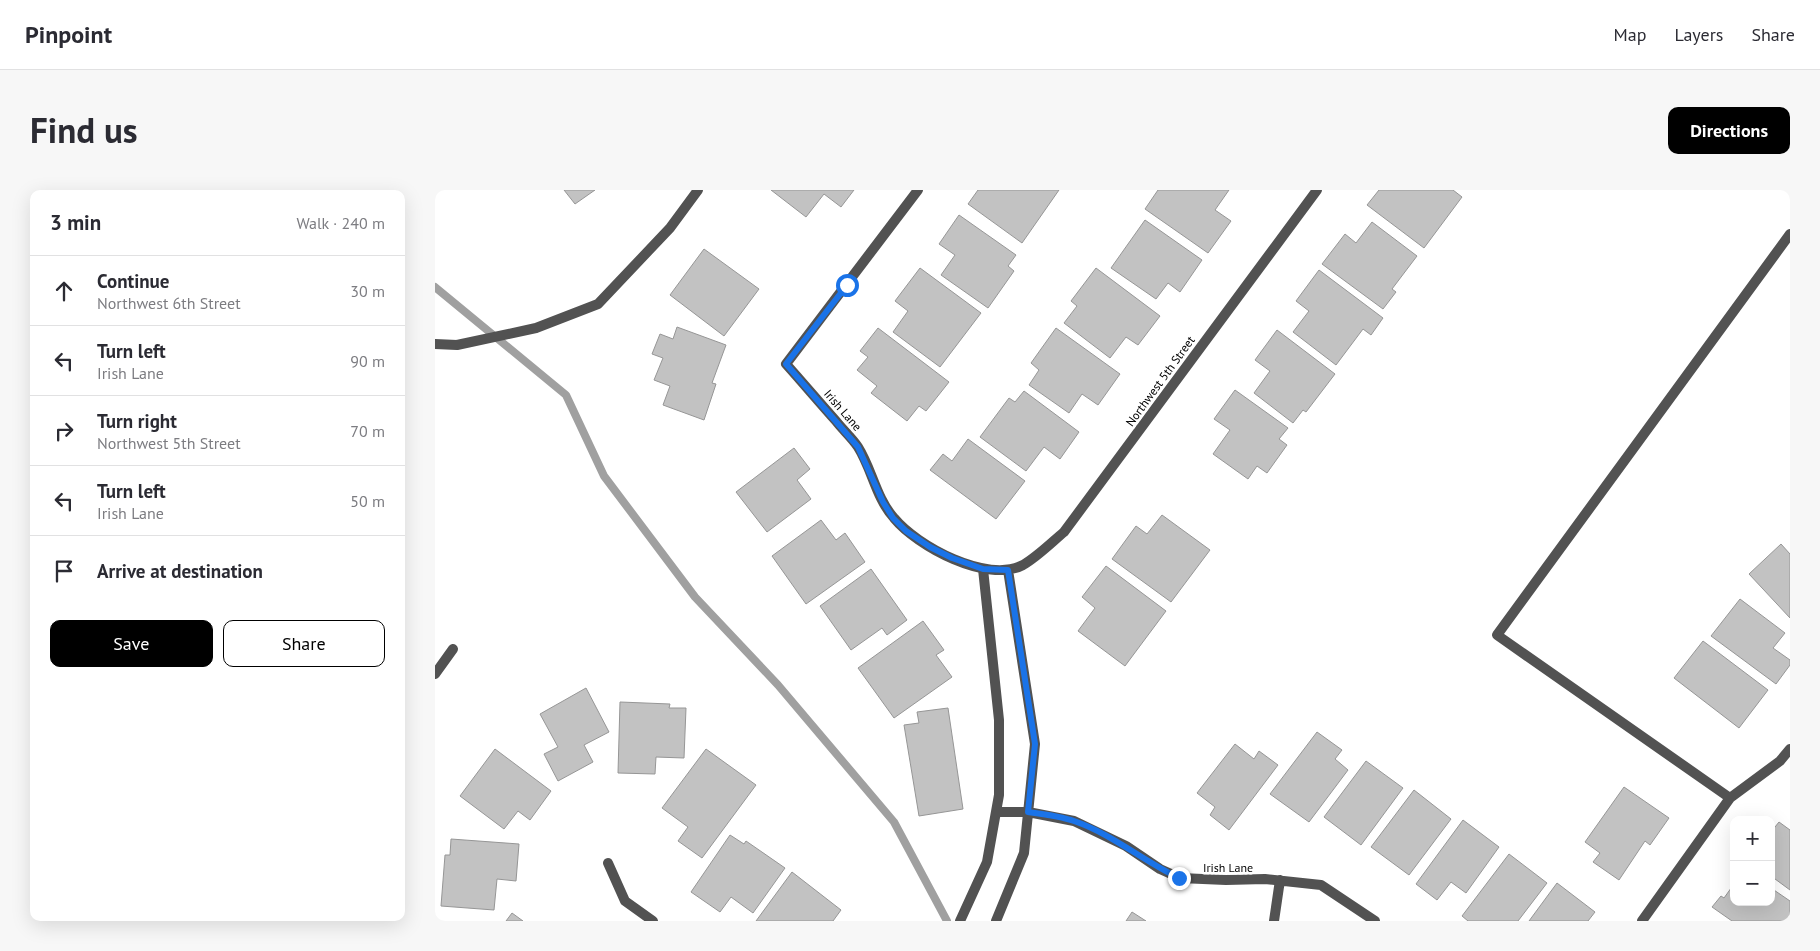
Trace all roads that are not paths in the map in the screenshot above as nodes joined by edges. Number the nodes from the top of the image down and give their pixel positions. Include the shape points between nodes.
1 (698, 190) edge
2 (918, 190) edge
3 (1317, 190) edge
4 (1790, 234) edge
5 (435, 344) edge
6 (983, 569) junction
7 (1008, 570) junction
8 (453, 649) dead end
9 (435, 674) edge
10 (1790, 749) edge
11 (1730, 798) junction
12 (996, 812) junction
13 (1028, 812) junction
14 (608, 863) dead end
15 (1280, 880) junction
16 (653, 921) edge
17 (960, 921) edge
18 (996, 921) edge
19 (1273, 921) edge
20 (1375, 921) edge
21 (1642, 921) edge

1 - 5 street via 670,228 598,304 536,328 457,345
2 - 6 street, Irish Lane via 786,364 858,447 893,518 930,547
3 - 7 street, Northwest 5th Street via 1064,532 1023,565
4 - 11 street via 1497,634
6 - 7 street, Northwest 5th Street
6 - 12 street via 999,720
7 - 13 street via 1035,744
8 - 9 street
10 - 11 street via 1780,762
11 - 21 street
12 - 13 street, Irish Lane
12 - 17 street via 987,862
13 - 15 street, Irish Lane via 1074,820 1179,878
13 - 18 street via 1024,853
14 - 16 street via 625,901
15 - 19 street
15 - 20 street, Irish Lane via 1321,885

